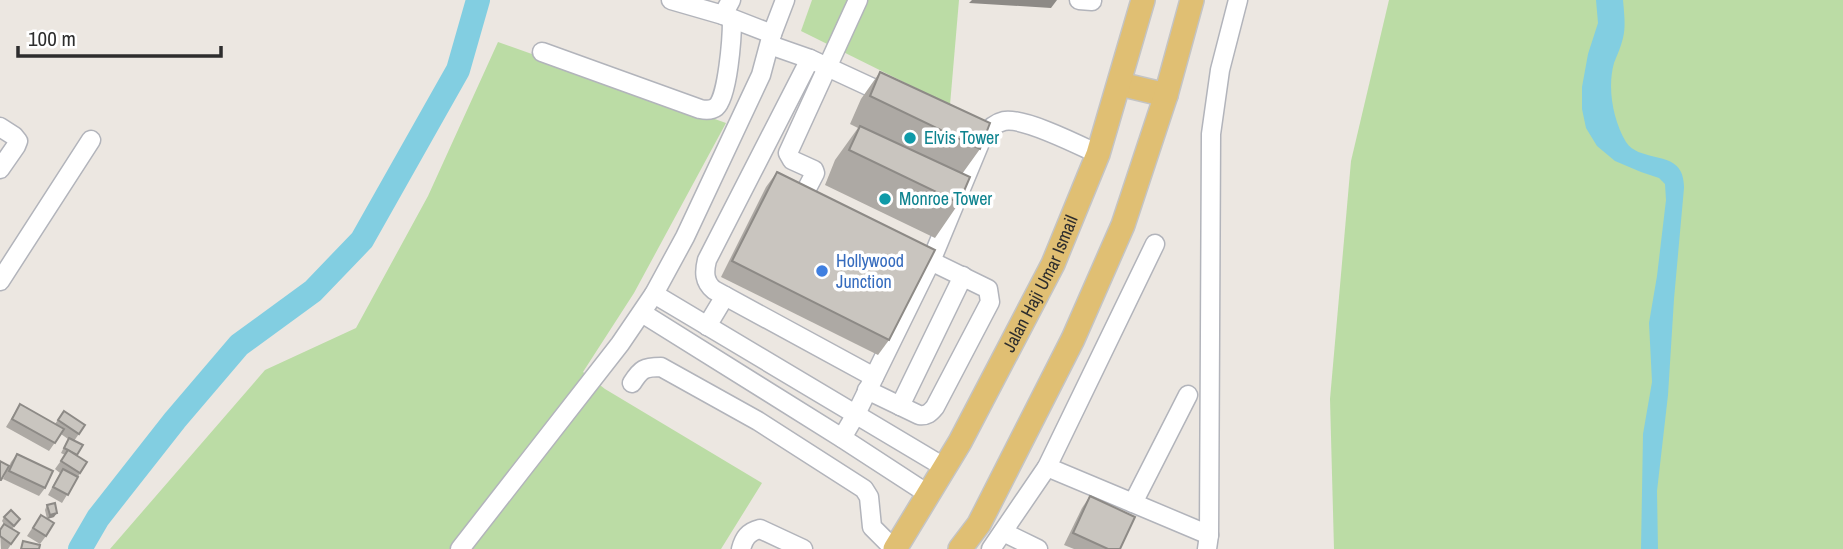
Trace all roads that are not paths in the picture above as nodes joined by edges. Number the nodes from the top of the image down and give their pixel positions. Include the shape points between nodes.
1 (671, 0) edge
2 (784, 0) edge
3 (858, 0) edge
4 (1079, 0) edge
5 (1143, 0) edge
6 (1192, 0) edge
7 (1238, 0) edge
8 (1092, 1) edge
9 (729, 12) edge
10 (771, 40) junction
11 (542, 52) dead end
12 (810, 59) junction
13 (828, 68) junction
14 (1120, 84) junction
15 (1167, 95) junction
16 (911, 106) edge
17 (0, 127) edge
18 (91, 140) dead end
19 (1098, 154) junction
20 (0, 169) edge
21 (821, 207) edge
22 (894, 243) edge
23 (1155, 244) dead end
24 (931, 261) junction
25 (963, 276) junction
26 (0, 281) edge
27 (654, 294) junction
28 (725, 296) junction
29 (642, 313) junction
30 (707, 326) junction
31 (632, 383) dead end
32 (870, 383) junction
33 (1188, 395) dead end
34 (774, 396) junction
35 (900, 406) junction
36 (793, 407) junction
37 (856, 414) junction
38 (758, 421) junction
39 (776, 432) junction
40 (842, 438) junction
41 (944, 467) junction
42 (1047, 467) junction
43 (928, 494) junction
44 (1133, 503) junction
45 (1003, 532) junction
46 (1208, 542) edge
47 (460, 549) edge
48 (741, 549) edge
49 (803, 549) edge
50 (894, 549) edge
51 (960, 549) edge
52 (991, 549) edge
53 (1038, 549) edge

1 - 9 street
2 - 10 street
3 - 13 street
4 - 8 street
5 - 14 main road, Jalan Haji Umar Ismail
6 - 15 main road
7 - 46 street via 1210,134
9 - 10 street
9 - 11 street via 728,68 720,101 708,110
10 - 12 street
10 - 27 street via 761,75
12 - 13 street
12 - 28 street via 758,176 705,268 708,286
13 - 16 street
13 - 21 street via 788,153 815,172 795,195
14 - 15 main road
14 - 19 main road, Jalan Haji Umar Ismail
15 - 51 main road via 1123,225 1073,339 979,524
17 - 20 street via 18,141
18 - 26 street
19 - 24 street via 1015,121 1004,121 976,135
19 - 41 main road, Jalan Haji Umar Ismail via 1053,264
22 - 24 street
23 - 42 street
24 - 25 street
24 - 32 street
25 - 35 street
25 - 35 street via 988,289 990,302 930,413 919,415
27 - 29 street
27 - 30 street
28 - 30 street
28 - 32 street
29 - 34 street
29 - 47 street
30 - 37 street
31 - 38 street via 647,367 661,367
32 - 35 street
32 - 37 street
33 - 44 street
34 - 36 street
34 - 38 street
36 - 39 street
36 - 40 street
37 - 40 street
37 - 41 street
38 - 39 street
39 - 50 street via 864,489 872,527
40 - 43 street
41 - 43 main road, Jalan Haji Umar Ismail
42 - 44 street
42 - 45 street
43 - 50 main road, Jalan Haji Umar Ismail
44 - 46 street
45 - 52 street
45 - 53 street
48 - 49 street via 743,540 760,528

